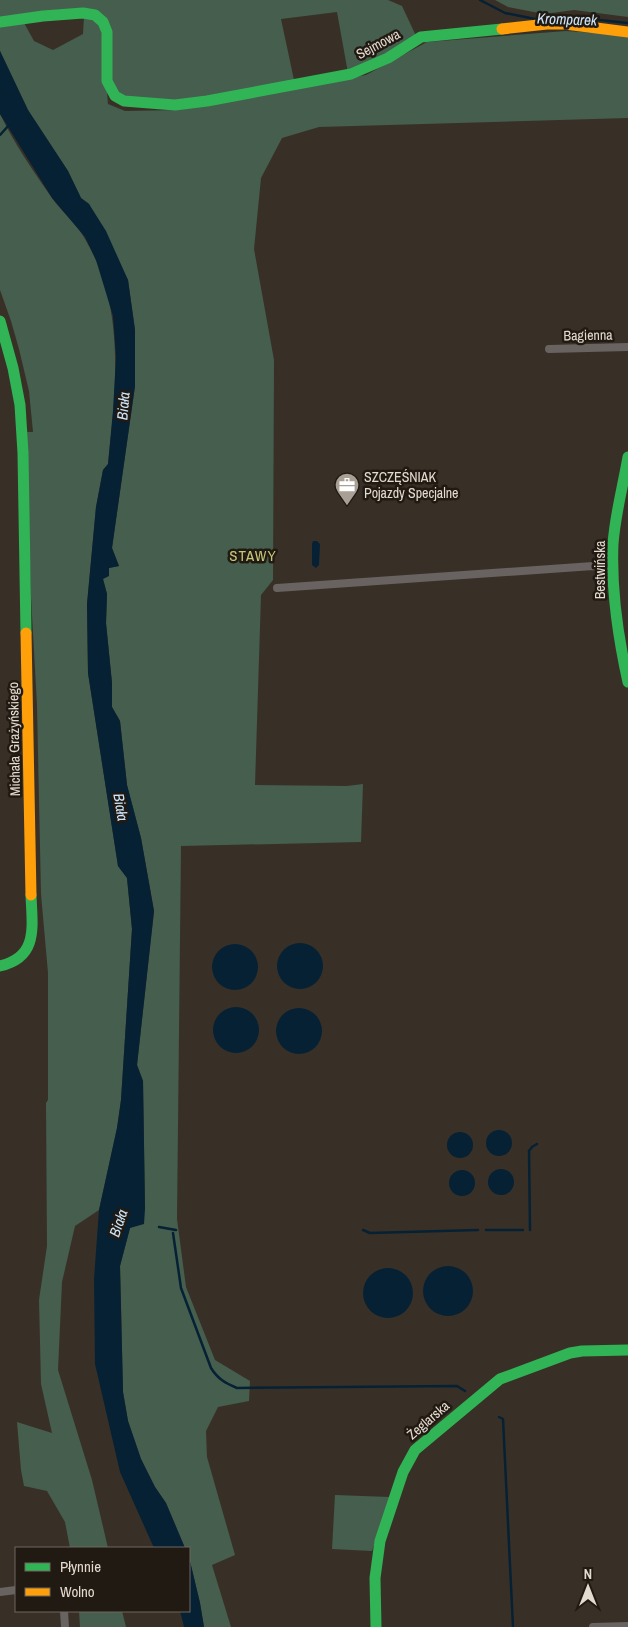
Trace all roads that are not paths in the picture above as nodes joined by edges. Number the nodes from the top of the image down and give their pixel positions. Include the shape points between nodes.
1 (0, 22) edge
2 (628, 32) edge
3 (0, 321) edge
4 (628, 347) edge
5 (548, 348) dead end
6 (628, 457) edge
7 (613, 567) junction
8 (277, 588) dead end
9 (627, 677) edge
10 (0, 966) edge
11 (628, 1350) edge
12 (15, 1590) edge
13 (0, 1592) edge
14 (64, 1612) edge
15 (628, 1626) edge
16 (65, 1627) edge
17 (376, 1627) edge
18 (593, 1627) edge

1 - 2 street, Sejmowa via 95,14 107,32 106,81 115,96 124,101 175,105 351,74 388,58 420,37 547,24
3 - 10 street, Michała Grażyńskiego via 20,405 23,453 32,930 30,945 23,956 16,963
4 - 5 street, Bagienna
6 - 7 street, Bestwińska via 616,518
7 - 8 street
7 - 9 street, Bestwińska via 617,619
11 - 17 street, Żeglarska via 570,1353 500,1379 419,1446 403,1472 380,1541 376,1569
12 - 13 street
14 - 16 street
15 - 18 street

